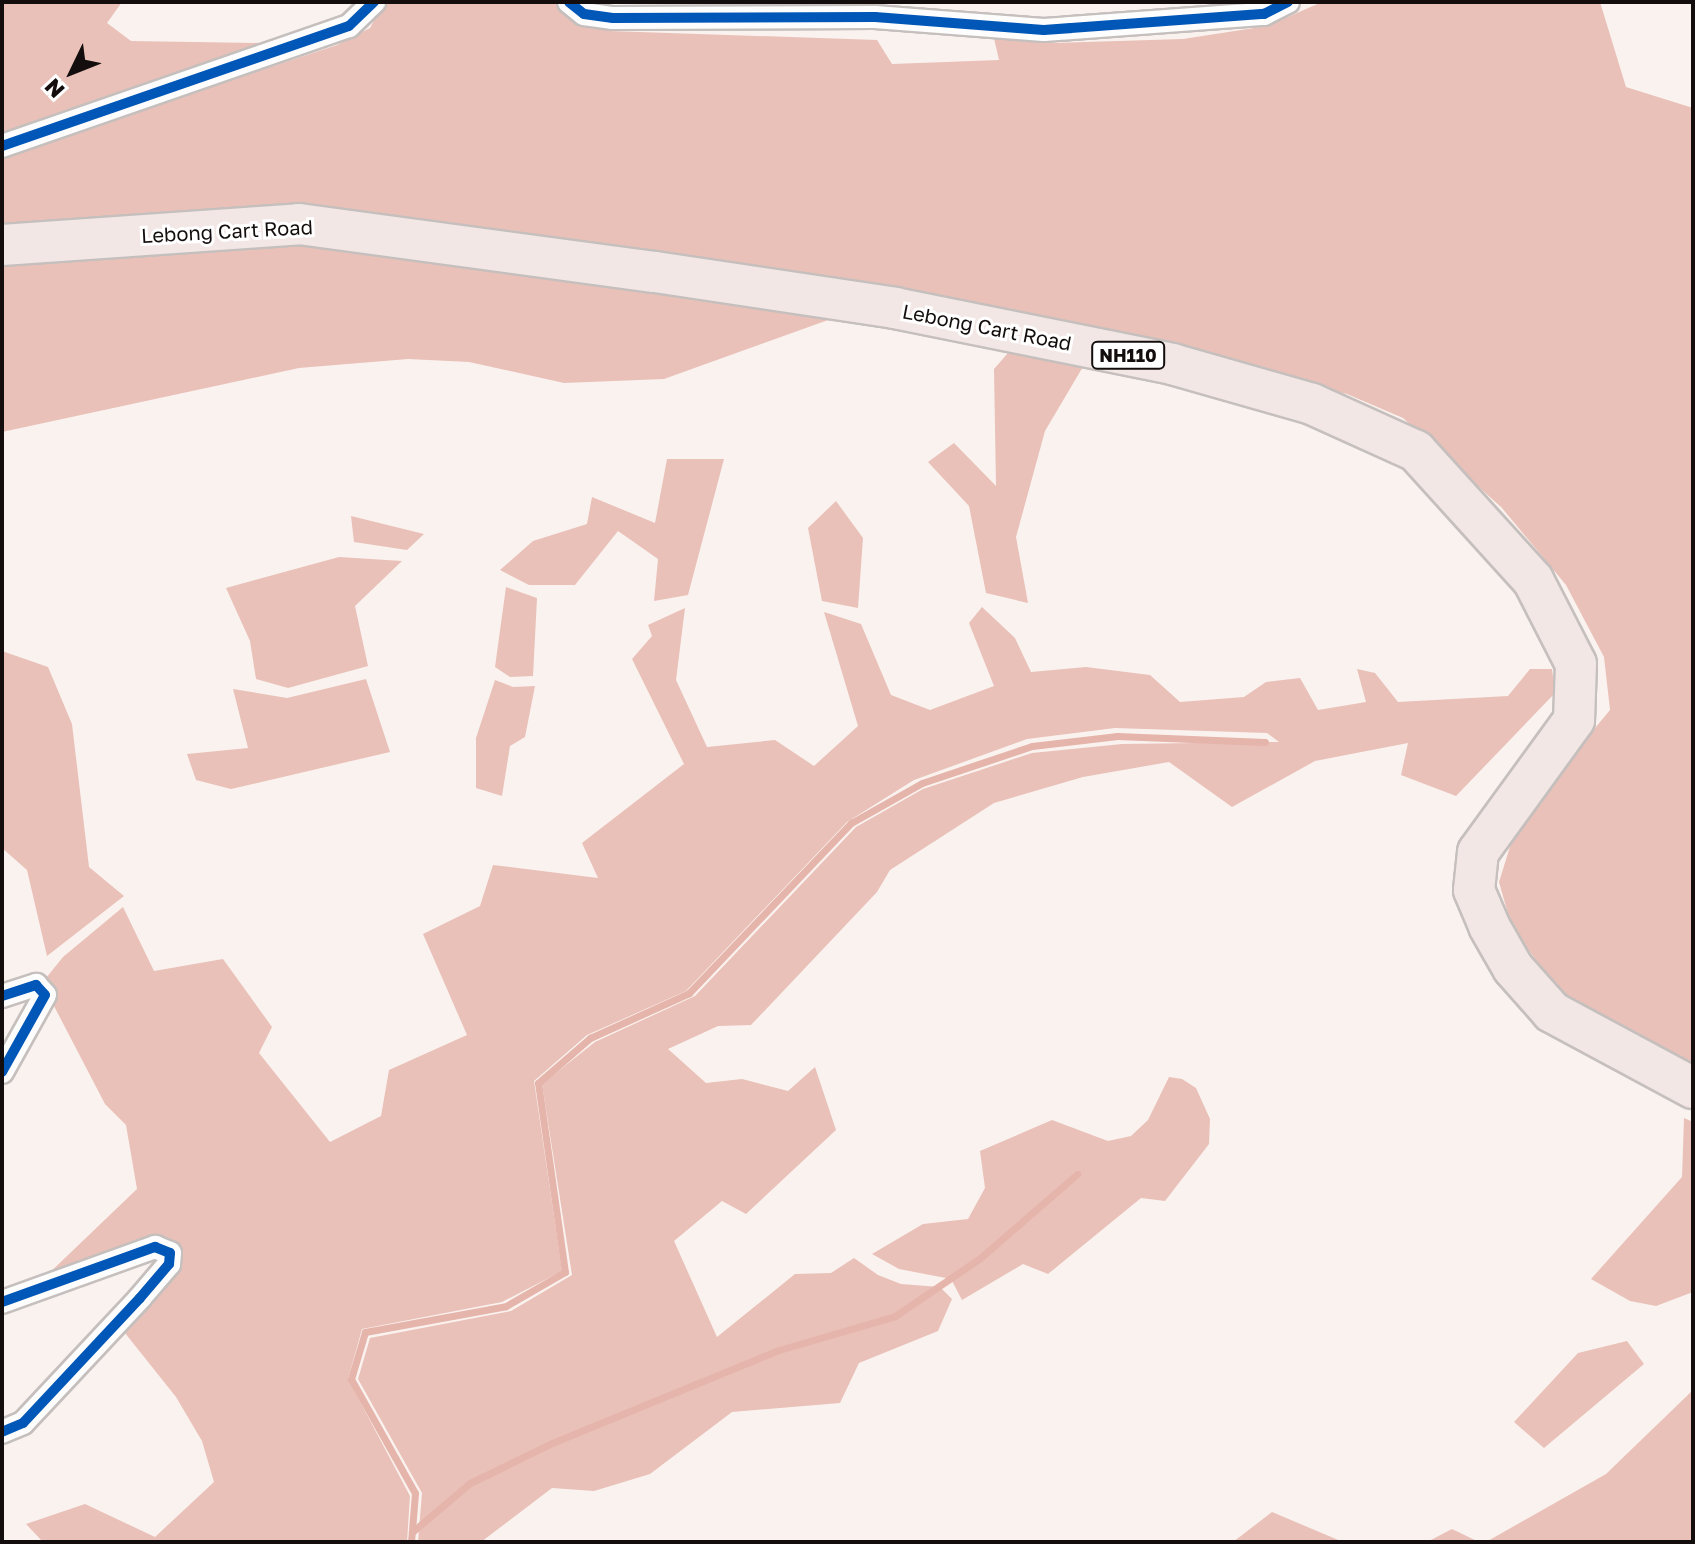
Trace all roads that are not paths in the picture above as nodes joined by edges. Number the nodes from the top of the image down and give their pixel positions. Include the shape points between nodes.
1 (374, 2) edge
2 (569, 2) edge
3 (1288, 2) edge
4 (2, 146) edge
5 (2, 245) edge
6 (2, 996) edge
7 (2, 1072) edge
8 (1693, 1088) edge
9 (2, 1302) edge
10 (2, 1432) edge

1 - 4 street via 349,26
2 - 3 street via 584,14 613,18 875,17 1044,30 1264,14
5 - 8 highway, Lebong Cart Road / NH110 via 299,224 655,272 895,308 1172,364 1312,404 1416,451 1533,580 1576,664 1574,720 1478,852 1474,890 1489,926 1513,968 1552,1012
6 - 7 street via 36,985 45,995
9 - 10 street via 155,1247 170,1253 169,1264 44,1401 23,1423

